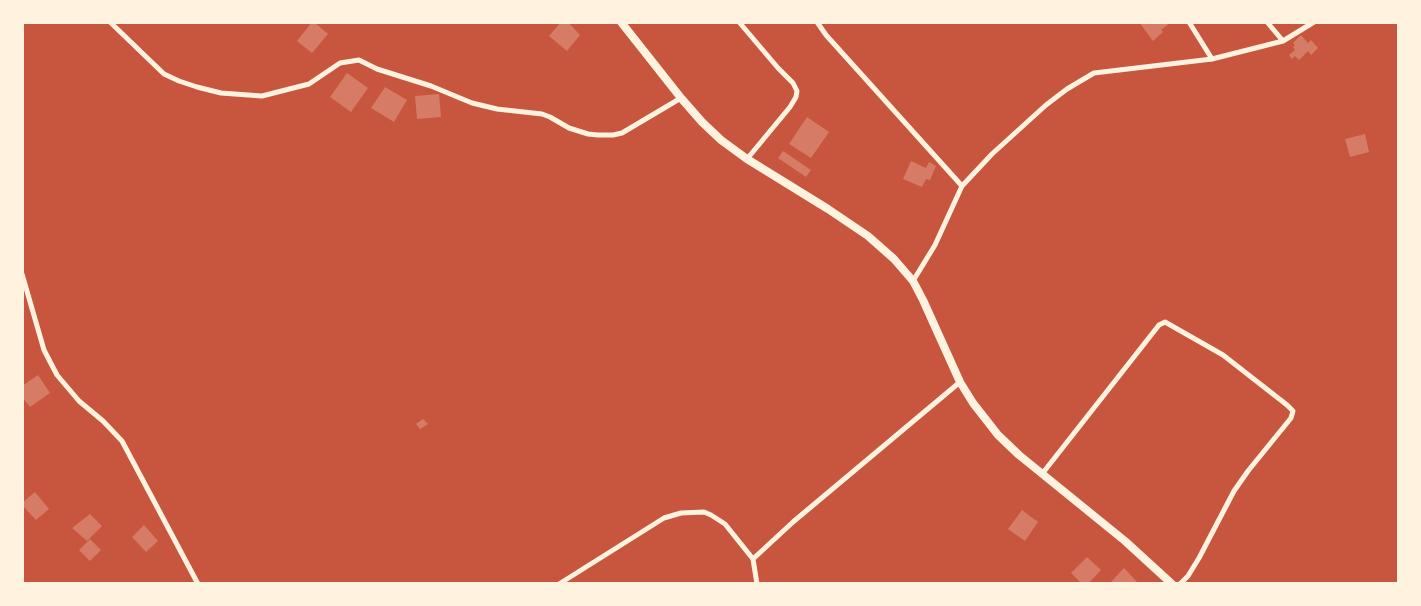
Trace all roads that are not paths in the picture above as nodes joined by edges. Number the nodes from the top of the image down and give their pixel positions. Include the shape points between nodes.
1 (110, 22) edge
2 (621, 22) edge
3 (739, 22) edge
4 (817, 22) edge
5 (1189, 22) edge
6 (1268, 22) edge
7 (1314, 22) edge
8 (1283, 41) junction
9 (1212, 59) junction
10 (681, 98) junction
11 (747, 159) junction
12 (962, 186) junction
13 (22, 274) edge
14 (912, 281) junction
15 (24, 285) edge
16 (960, 382) junction
17 (1042, 474) junction
18 (753, 559) junction
19 (198, 584) edge
20 (559, 584) edge
21 (757, 584) edge
22 (1172, 584) edge
23 (1180, 584) edge

1 - 10 street via 164,74 221,93 262,96 309,84 340,63 360,60 472,103 542,114 569,128 598,135 622,133
2 - 10 street
3 - 11 street via 797,91 790,107
4 - 12 street
5 - 9 street
6 - 8 street
7 - 8 street
8 - 9 street
9 - 12 street via 1094,73 1046,105
10 - 11 street via 721,140
11 - 14 street via 868,236 894,259
12 - 14 street via 935,245
13 - 15 street
14 - 16 street
15 - 19 street via 44,350 57,375 79,401 122,441
16 - 17 street via 998,435
16 - 18 street via 800,515
17 - 22 street
17 - 23 street via 1159,324 1165,322 1223,355 1287,405 1293,411 1292,418 1239,484 1199,558
18 - 20 street via 724,524 711,514 681,513 664,518
18 - 21 street

